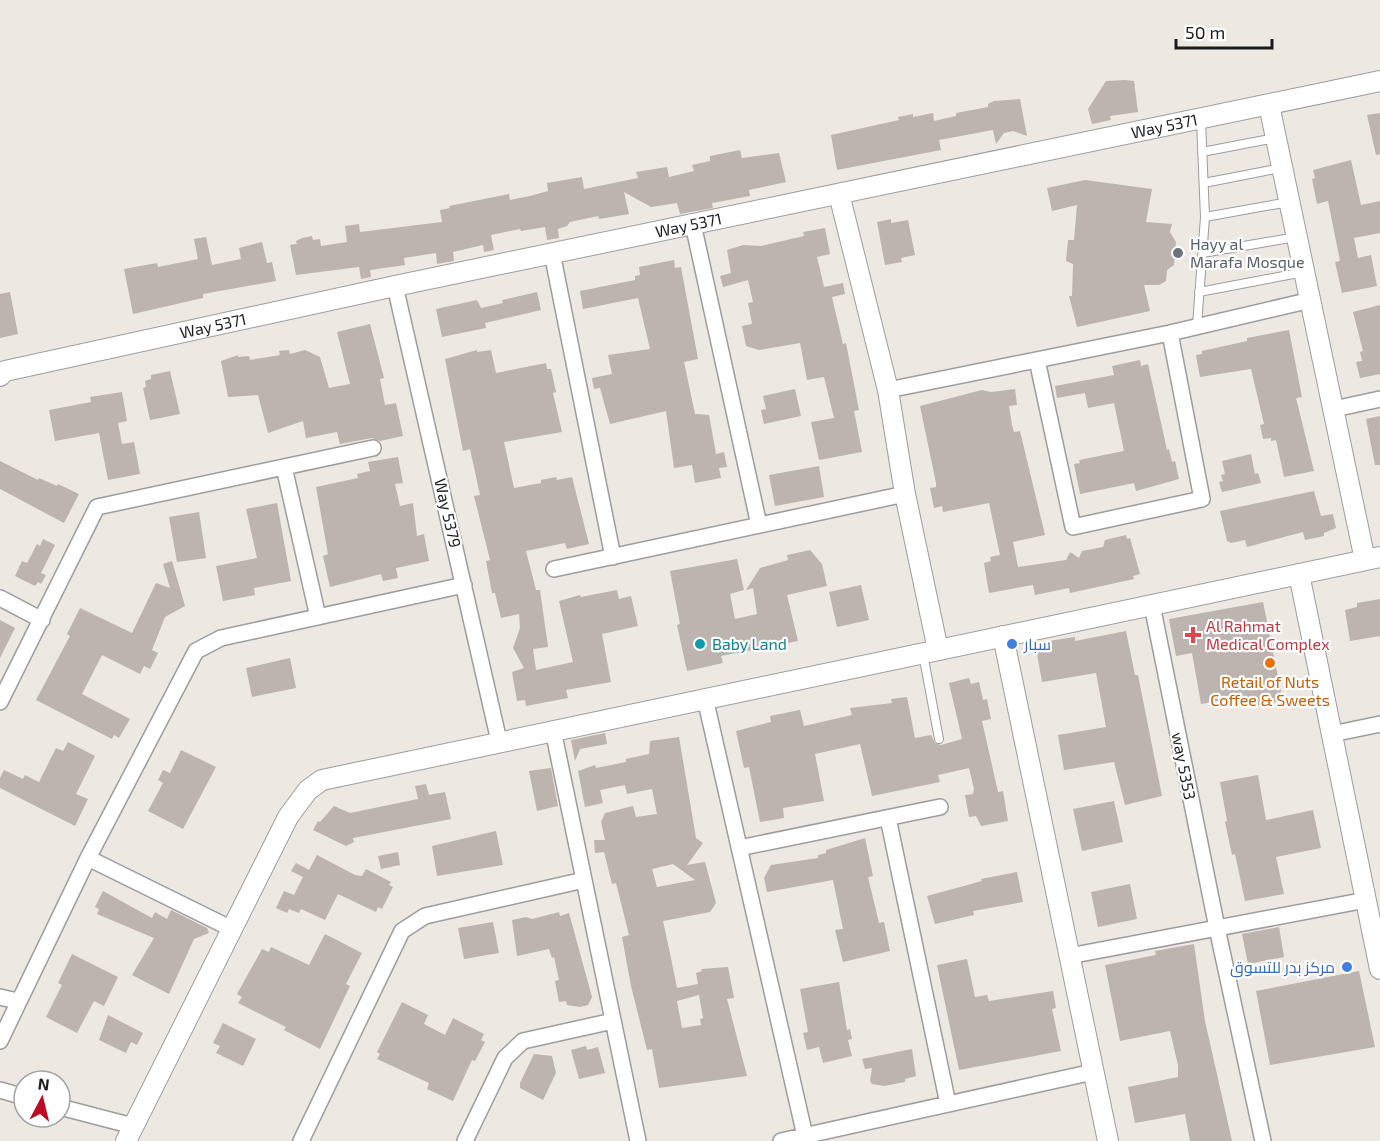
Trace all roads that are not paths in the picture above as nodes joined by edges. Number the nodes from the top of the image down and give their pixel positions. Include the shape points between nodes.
1 (1380, 81) edge
2 (1269, 105) junction
3 (1201, 119) junction
4 (1276, 138) junction
5 (1202, 152) junction
6 (1283, 168) junction
7 (1204, 183) junction
8 (839, 194) junction
9 (1290, 202) junction
10 (1205, 218) junction
11 (693, 224) junction
12 (1298, 237) junction
13 (552, 253) junction
14 (1203, 253) junction
15 (1305, 272) junction
16 (395, 286) junction
17 (1199, 292) junction
18 (1311, 300) junction
19 (1197, 326) junction
20 (1170, 333) junction
21 (1036, 360) junction
22 (0, 376) edge
23 (888, 390) junction
24 (1380, 399) edge
25 (1334, 410) junction
26 (373, 448) dead end
27 (284, 467) junction
28 (905, 494) junction
29 (759, 525) junction
30 (613, 557) junction
31 (1372, 559) edge
32 (554, 569) dead end
33 (1299, 574) junction
34 (464, 585) junction
35 (0, 598) edge
36 (1152, 604) junction
37 (318, 617) junction
38 (42, 620) junction
39 (1003, 636) junction
40 (930, 651) junction
41 (705, 698) junction
42 (0, 702) edge
43 (1380, 724) edge
44 (553, 730) junction
45 (1332, 734) junction
46 (939, 739) dead end
47 (499, 741) junction
48 (940, 807) dead end
49 (888, 818) junction
50 (739, 848) junction
51 (88, 858) junction
52 (584, 880) junction
53 (1366, 900) junction
54 (1217, 928) junction
55 (232, 929) junction
56 (1070, 956) junction
57 (1380, 969) edge
58 (0, 997) edge
59 (17, 1001) junction
60 (613, 1021) junction
61 (0, 1041) edge
62 (1094, 1072) junction
63 (948, 1104) junction
64 (72, 1112) edge
65 (130, 1134) edge
66 (805, 1136) junction
67 (301, 1141) edge
68 (465, 1141) edge
69 (638, 1141) edge
70 (781, 1141) edge
71 (1108, 1141) edge
72 (1263, 1141) edge

1 - 2 street, Way 5371
2 - 3 street, Way 5371
2 - 4 street
3 - 5 lane
3 - 8 street, Way 5371
4 - 5 lane
4 - 6 street
5 - 7 lane
6 - 7 lane
6 - 9 street
7 - 10 lane
8 - 11 street, Way 5371
8 - 23 street
9 - 10 lane
9 - 12 street
10 - 14 lane
11 - 13 street, Way 5371
11 - 29 street
12 - 14 lane
12 - 15 street
13 - 16 street, Way 5371
13 - 30 street
14 - 17 lane
15 - 17 lane
15 - 18 street
16 - 22 street, Way 5371 via 5,371
16 - 34 street, Way 5379
17 - 19 lane
18 - 19 street
18 - 25 street
19 - 20 street
20 - 21 street
20 - 21 street via 1202,499 1135,515 1073,526
21 - 23 street
23 - 28 street
24 - 25 street
25 - 31 street
26 - 27 street
27 - 37 street
27 - 38 street via 97,507
28 - 29 street
28 - 40 street
29 - 30 street
30 - 32 street
31 - 33 street
33 - 36 street
33 - 45 street
34 - 37 street
34 - 47 street, Way 5379
35 - 38 street
36 - 39 street
36 - 54 street, way 5353
37 - 51 street via 221,638 196,651
38 - 42 street
39 - 40 street
39 - 56 street
40 - 41 street
40 - 46 lane
41 - 44 street
41 - 50 street
43 - 45 street
44 - 47 street
44 - 52 street
45 - 53 street
47 - 55 street via 322,780 308,790 288,817
48 - 49 street
49 - 50 street
49 - 63 street
50 - 66 street
51 - 55 street
51 - 59 street
52 - 60 street
52 - 67 street via 424,915 402,931
53 - 54 street
53 - 57 street
54 - 56 street
54 - 72 street, way 5353
55 - 65 street
56 - 62 street
58 - 59 street
59 - 61 street
60 - 68 street via 523,1041 505,1058
60 - 69 street
62 - 63 street
62 - 71 street
63 - 66 street
64 - 65 street
66 - 70 street

